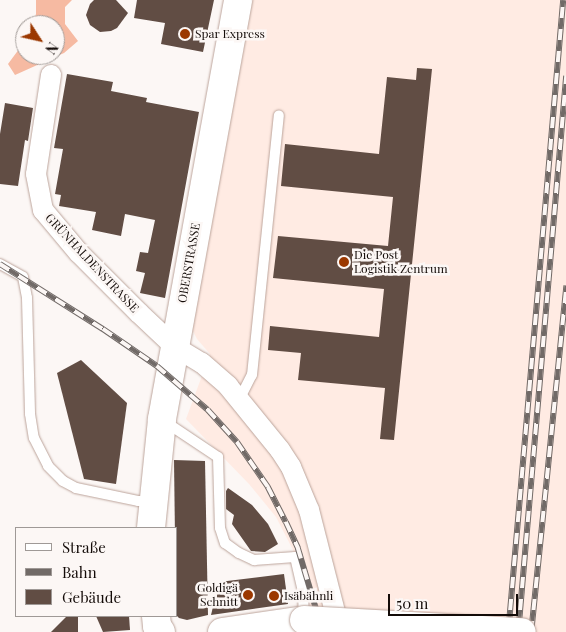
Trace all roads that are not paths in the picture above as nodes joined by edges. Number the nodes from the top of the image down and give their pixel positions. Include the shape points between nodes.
1 (238, 0) edge
2 (51, 75) dead end
3 (279, 115) dead end
4 (0, 264) edge
5 (175, 347) junction
6 (239, 400) junction
7 (162, 419) junction
8 (153, 501) junction
9 (151, 527) edge
10 (156, 617) edge
11 (304, 620) junction
12 (238, 631) edge
13 (161, 632) edge
14 (340, 632) edge
15 (522, 632) edge

1 - 5 street, OBERSTRASSE
2 - 5 street, GRÜNHALDENSTRASSE via 36,174 42,210 86,260
3 - 6 lane via 252,375
4 - 8 lane via 22,277 27,298 30,414 34,438 48,466 76,488 138,502
5 - 6 street, GRÜNHALDENSTRASSE via 216,374
5 - 7 street, OBERSTRASSE
6 - 14 street, GRÜNHALDENSTRASSE via 280,450 300,485 318,541
7 - 8 street, OBERSTRASSE
7 - 11 lane via 218,457 220,528 225,543 254,560 295,557
8 - 9 street, OBERSTRASSE
10 - 13 street
11 - 12 street
11 - 15 street, bridge

